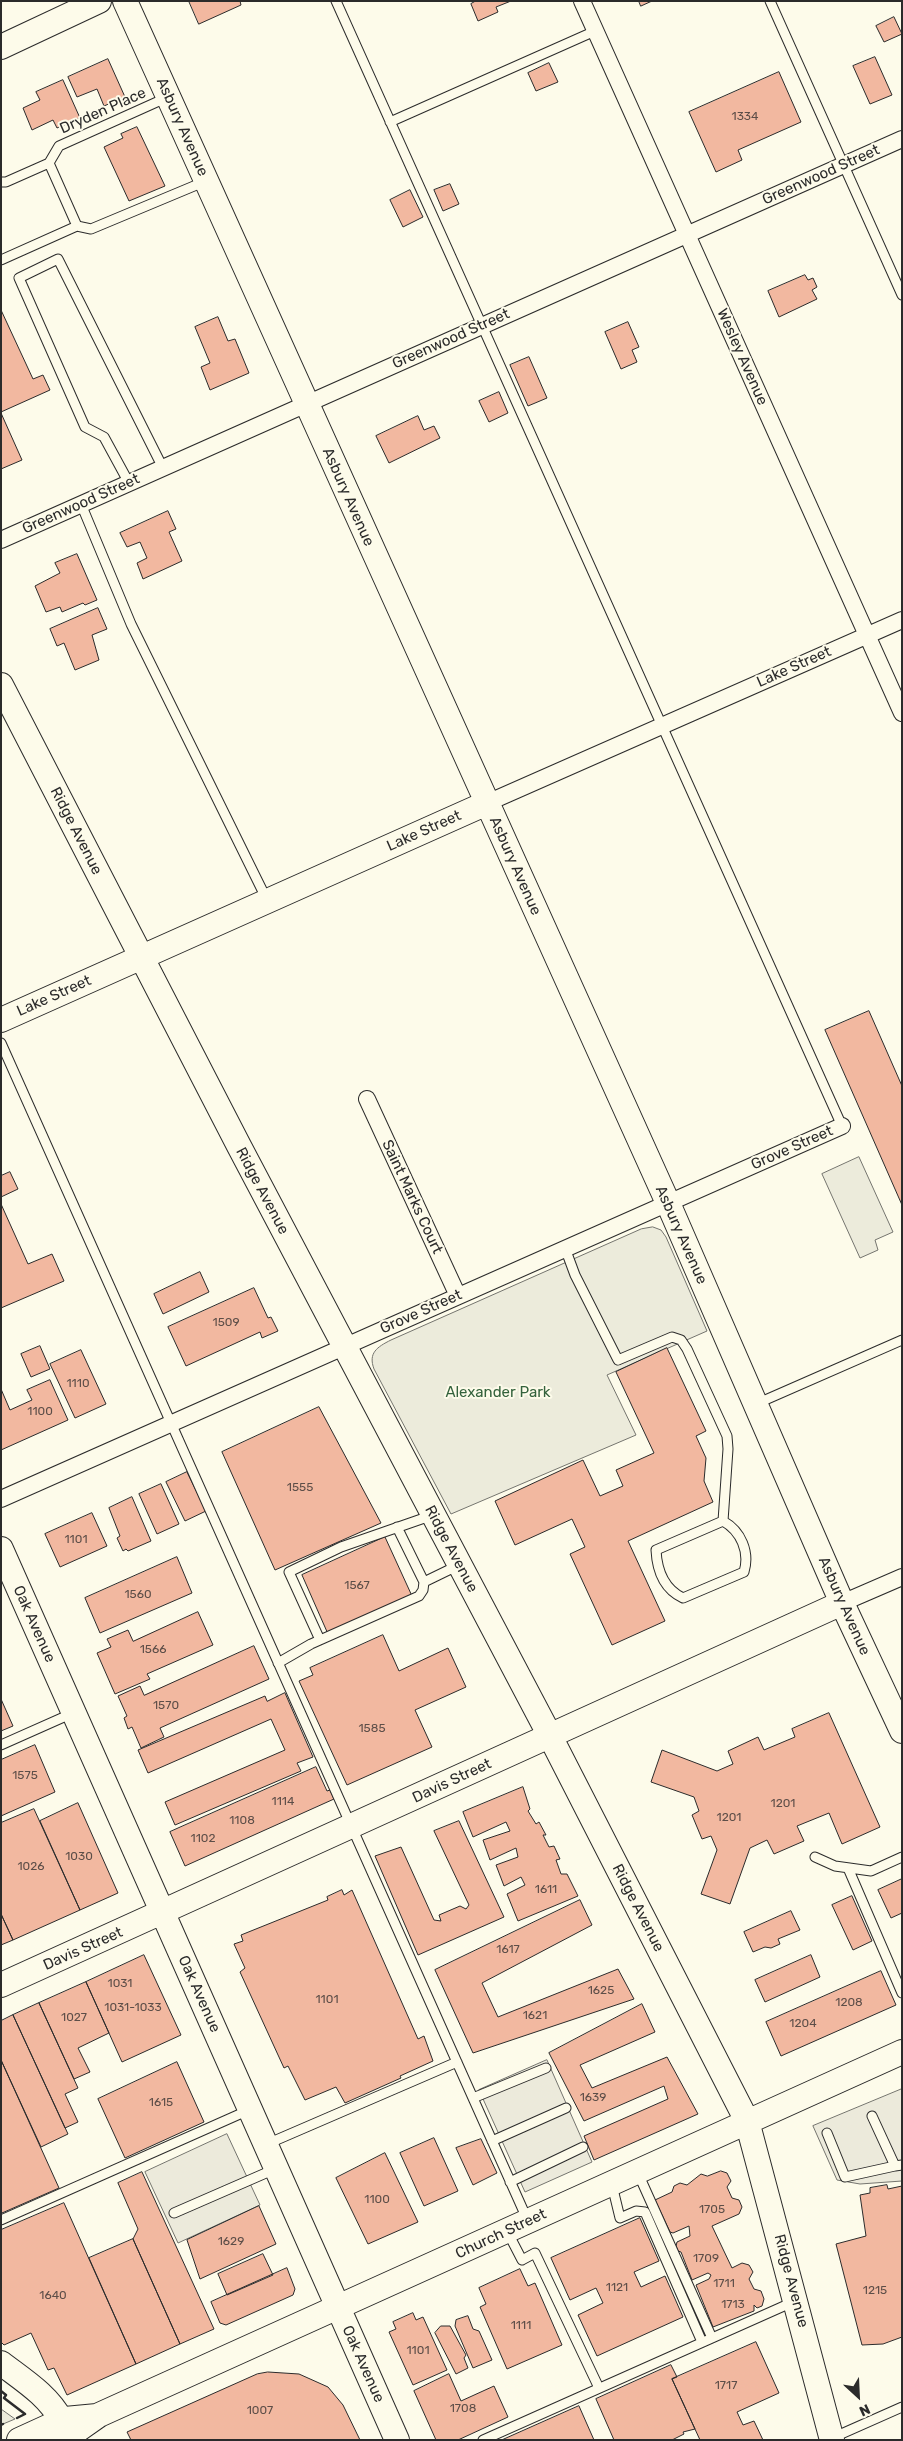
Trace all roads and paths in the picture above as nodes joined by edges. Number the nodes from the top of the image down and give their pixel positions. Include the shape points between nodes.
1 (99, 1) edge
2 (125, 1) edge
3 (336, 1) edge
4 (582, 1) edge
5 (770, 1) edge
6 (595, 31) junction
7 (1, 47) edge
8 (168, 97) junction
9 (390, 122) junction
10 (902, 139) edge
11 (49, 163) junction
12 (843, 165) junction
13 (206, 181) junction
14 (1, 182) edge
15 (77, 226) junction
16 (686, 235) junction
17 (1, 260) edge
18 (902, 295) edge
19 (482, 326) junction
20 (306, 404) junction
21 (163, 468) junction
22 (129, 483) junction
23 (81, 504) junction
24 (1, 540) edge
25 (902, 620) edge
26 (867, 635) junction
27 (1, 685) edge
28 (902, 713) edge
29 (662, 725) junction
30 (486, 803) junction
31 (268, 901) junction
32 (141, 957) junction
33 (1, 1020) edge
34 (1, 1042) edge
35 (367, 1099) dead end
36 (842, 1126) joint
37 (668, 1203) junction
38 (566, 1248) junction
39 (458, 1296) junction
40 (902, 1340) edge
41 (344, 1346) junction
42 (755, 1405) junction
43 (170, 1424) junction
44 (1, 1499) edge
45 (433, 1514) junction
46 (723, 1521) junction
47 (397, 1527) junction
48 (1, 1549) edge
49 (459, 1565) junction
50 (902, 1577) edge
51 (424, 1582) junction
52 (842, 1603) junction
53 (320, 1640) junction
54 (278, 1663) junction
55 (74, 1713) junction
56 (902, 1731) edge
57 (550, 1736) junction
58 (1, 1745) edge
59 (351, 1827) junction
60 (815, 1857) dead end
61 (902, 1857) edge
62 (848, 1868) junction
63 (163, 1913) junction
64 (1, 1985) edge
65 (902, 1993) edge
66 (902, 2052) edge
67 (457, 2062) junction
68 (546, 2068) dead end
69 (472, 2098) junction
70 (566, 2108) dead end
71 (249, 2110) junction
72 (872, 2116) dead end
73 (747, 2121) junction
74 (826, 2133) dead end
75 (492, 2141) junction
76 (265, 2145) junction
77 (583, 2147) dead end
78 (898, 2166) edge
79 (275, 2169) junction
80 (637, 2171) junction
81 (510, 2182) junction
82 (611, 2183) junction
83 (174, 2213) dead end
84 (1, 2220) edge
85 (518, 2226) junction
86 (797, 2301) junction
87 (338, 2308) junction
88 (712, 2338) junction
89 (702, 2342) junction
90 (1, 2363) edge
91 (599, 2388) junction
92 (902, 2407) edge
93 (61, 2430) edge
94 (832, 2439) edge
95 (19, 2440) edge
96 (396, 2440) edge
97 (483, 2440) edge

1 - 7 main road
2 - 8 main road, Asbury Avenue
3 - 9 lane
4 - 6 street, Wesley Avenue
5 - 12 lane
6 - 9 lane
6 - 16 street, Wesley Avenue
8 - 11 lane, Dryden Place via 59,146
8 - 13 main road, Asbury Avenue
9 - 19 lane
10 - 12 street, Greenwood Street
11 - 14 lane, Dryden Place
11 - 15 lane
12 - 16 street, Greenwood Street
12 - 18 lane
13 - 15 lane via 91,230
13 - 20 main road, Asbury Avenue
15 - 17 lane
16 - 19 street, Greenwood Street
16 - 26 street, Wesley Avenue
19 - 20 street, Greenwood Street
19 - 29 lane
20 - 21 street, Greenwood Street
20 - 30 main road, Asbury Avenue
21 - 22 street, Greenwood Street
21 - 22 lane via 58,259 19,278 85,427 104,437
22 - 23 street, Greenwood Street
23 - 24 street, Greenwood Street
23 - 31 lane via 131,624
25 - 26 street, Lake Street
26 - 28 street, Wesley Avenue
26 - 29 street, Lake Street
27 - 32 main road, Ridge Avenue
29 - 30 street, Lake Street
29 - 36 lane
30 - 31 main road, Lake Street
30 - 37 main road, Asbury Avenue
31 - 32 main road, Lake Street
32 - 33 main road, Lake Street
32 - 41 main road, Ridge Avenue
34 - 43 lane
35 - 39 street, Saint Marks Court
36 - 37 street, Grove Street
37 - 38 street, Grove Street
37 - 42 main road, Asbury Avenue
38 - 39 street, Grove Street
38 - 46 lane via 575,1275 618,1360 672,1337 681,1340 687,1349 726,1436
39 - 41 street, Grove Street
40 - 42 lane
41 - 43 street, Grove Street
41 - 45 main road, Ridge Avenue
42 - 52 main road, Asbury Avenue
43 - 44 street, Grove Street
43 - 54 lane
45 - 47 lane
45 - 49 main road, Ridge Avenue
46 - 46 lane via 656,1550 660,1573 676,1594 683,1598 744,1572 748,1560 746,1550 735,1528
47 - 51 lane
47 - 53 lane via 341,1547 289,1572
48 - 55 main road, Oak Avenue
49 - 51 lane
49 - 57 main road, Ridge Avenue
50 - 52 street, Davis Street
51 - 53 lane via 420,1596
52 - 56 main road, Asbury Avenue
52 - 57 main road, Davis Street
53 - 54 lane
54 - 59 lane
55 - 58 lane
55 - 63 main road, Oak Avenue
57 - 59 main road, Davis Street
57 - 73 main road, Ridge Avenue
59 - 63 main road, Davis Street
59 - 67 lane
60 - 62 lane
61 - 62 lane via 871,1871
62 - 65 lane
63 - 64 main road, Davis Street
63 - 71 main road, Oak Avenue
66 - 73 main road, Church Street
67 - 69 lane
67 - 76 lane
68 - 69 lane
69 - 75 lane
70 - 75 lane
71 - 76 main road, Oak Avenue
71 - 84 lane
72 - 78 lane
73 - 80 main road, Church Street
73 - 86 main road, Ridge Avenue
74 - 78 lane via 845,2177
75 - 81 lane
76 - 79 main road, Oak Avenue
77 - 81 lane
79 - 83 lane
79 - 87 main road, Oak Avenue
80 - 82 main road, Church Street
80 - 88 lane
81 - 85 lane
82 - 85 main road, Church Street
82 - 89 lane via 620,2218 636,2211 645,2212
85 - 87 main road, Church Street
85 - 91 lane via 522,2260 535,2254
86 - 88 lane
86 - 94 main road, Ridge Avenue
87 - 93 main road, Church Street
87 - 96 main road, Oak Avenue
88 - 89 lane
89 - 91 lane
90 - 93 main road via 55,2408
91 - 97 lane
92 - 94 lane
93 - 95 main road, Church Street

